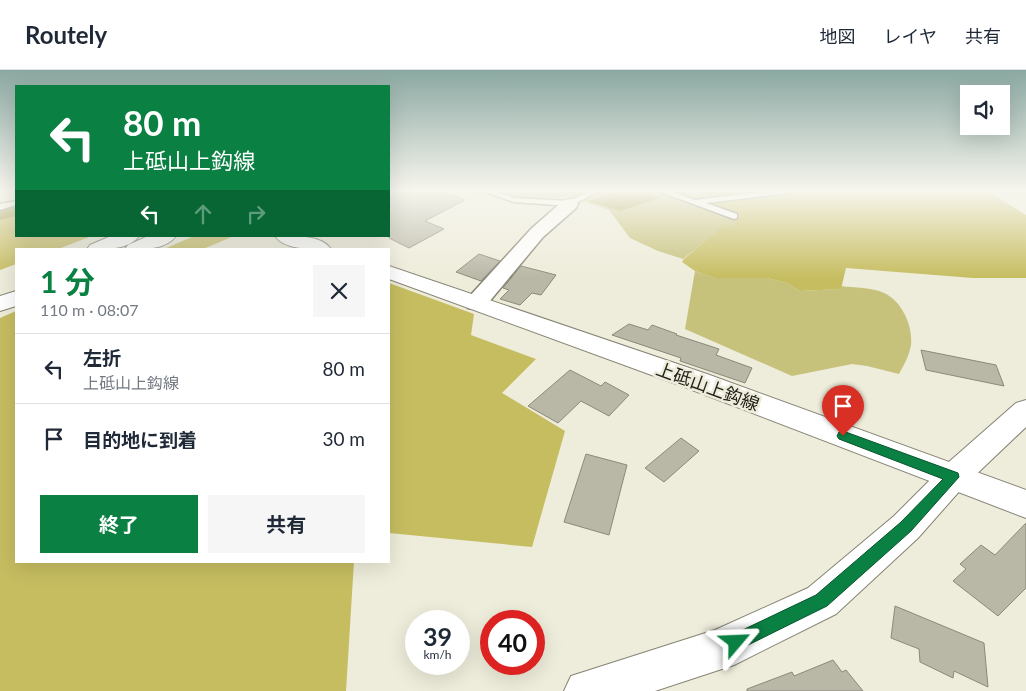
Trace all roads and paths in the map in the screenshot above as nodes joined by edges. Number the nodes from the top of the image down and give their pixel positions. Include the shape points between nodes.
1 (552, 220) edge
2 (127, 237) edge
3 (164, 237) edge
4 (288, 237) edge
5 (99, 248) edge
6 (137, 248) edge
7 (318, 248) edge
8 (390, 272) edge
9 (15, 279) edge
10 (0, 285) edge
11 (15, 297) edge
12 (0, 303) edge
13 (476, 303) junction
14 (1026, 410) edge
15 (953, 477) junction
16 (1026, 504) edge
17 (586, 691) edge

1 - 13 street
2 - 5 main road
3 - 6 main road
4 - 7 main road
8 - 13 main road, 上砥山上鈎線
9 - 10 main road
11 - 12 main road
13 - 15 main road, 上砥山上鈎線
14 - 15 main road
15 - 16 main road, 上砥山上鈎線
15 - 17 main road via 906,527 822,601 719,650

